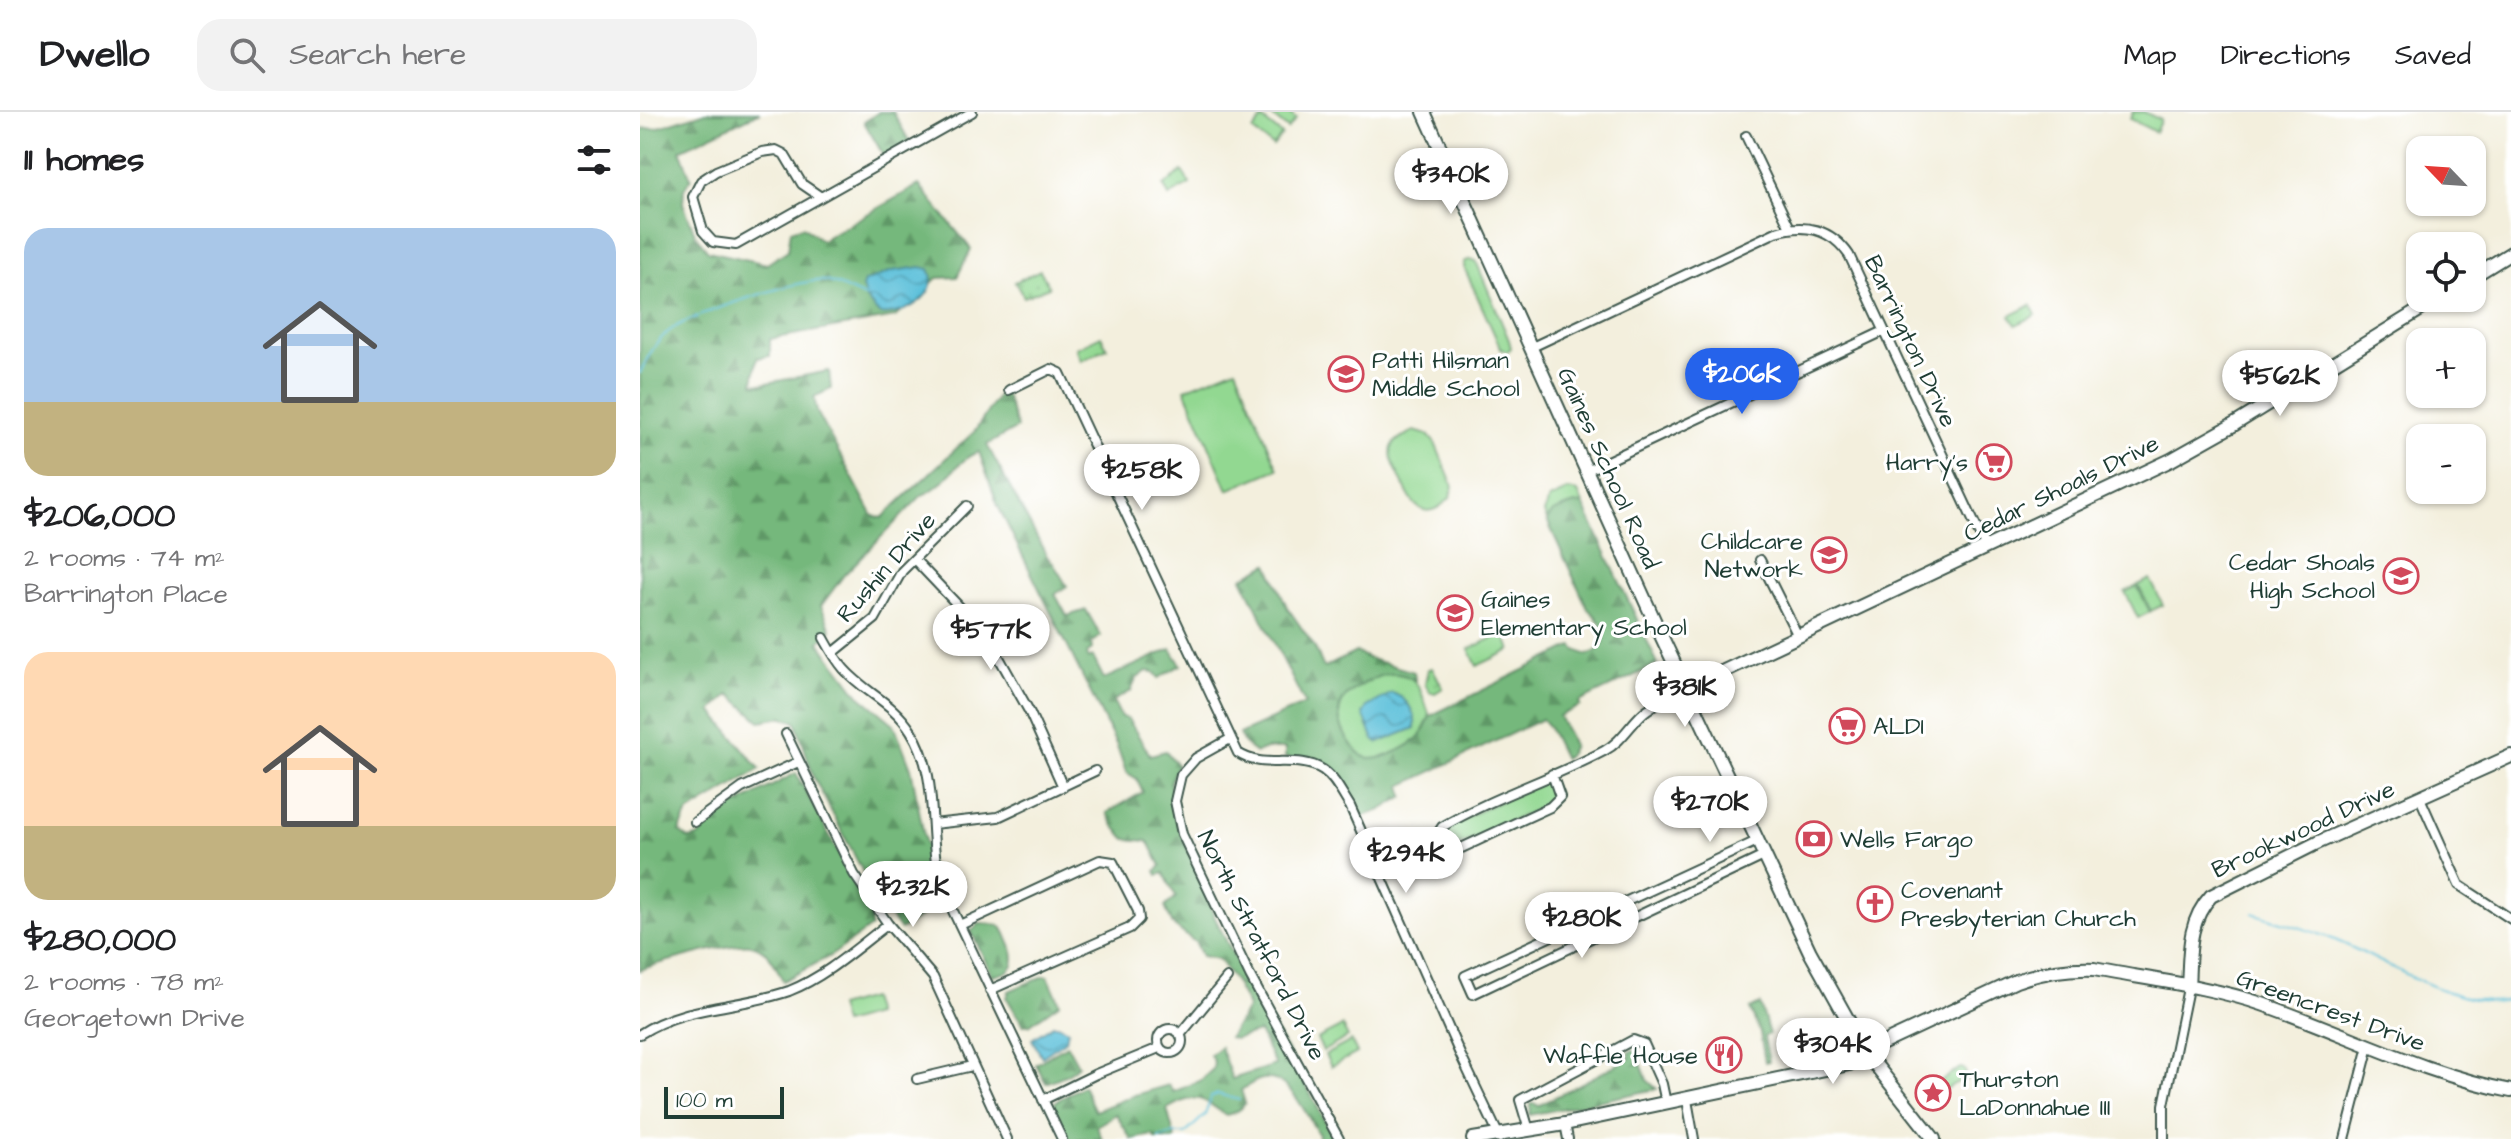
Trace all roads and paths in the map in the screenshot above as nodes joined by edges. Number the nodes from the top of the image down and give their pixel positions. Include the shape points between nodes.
1 (972, 112) edge
2 (1424, 112) edge
3 (1746, 136) dead end
4 (821, 197) junction
5 (1790, 228) junction
6 (2511, 253) edge
7 (2486, 268) edge
8 (2416, 312) edge
9 (1884, 331) junction
10 (1530, 348) junction
11 (1009, 390) dead end
12 (1586, 471) junction
13 (967, 506) dead end
14 (1986, 548) junction
15 (914, 559) junction
16 (1760, 560) dead end
17 (1798, 636) junction
18 (824, 638) dead end
19 (833, 653) junction
20 (1686, 689) junction
21 (786, 734) dead end
22 (1230, 739) junction
23 (2511, 756) edge
24 (798, 762) junction
25 (1095, 771) dead end
26 (1552, 774) junction
27 (1063, 787) junction
28 (2420, 798) junction
29 (695, 822) dead end
30 (933, 824) junction
31 (1757, 841) junction
32 (1764, 856) junction
33 (2511, 919) edge
34 (888, 924) junction
35 (960, 925) junction
36 (1227, 978) dead end
37 (2188, 988) junction
38 (990, 990) junction
39 (640, 1034) edge
40 (1180, 1035) junction
41 (2369, 1046) junction
42 (1159, 1048) junction
43 (1867, 1054) junction
44 (972, 1066) junction
45 (917, 1079) dead end
46 (2511, 1091) edge
47 (1043, 1100) junction
48 (1687, 1100) junction
49 (1666, 1103) junction
50 (1565, 1124) junction
51 (1529, 1130) junction
52 (1500, 1137) edge
53 (1007, 1139) edge
54 (1062, 1139) edge
55 (1339, 1139) edge
56 (1473, 1139) edge
57 (1568, 1139) edge
58 (1694, 1139) edge
59 (1934, 1139) edge
60 (2164, 1139) edge
61 (2345, 1139) edge

1 - 4 street
2 - 10 street, Gaines School Road
3 - 5 street
4 - 4 street via 736,245 713,242 703,231 693,197 701,181 716,171 776,150 802,184
5 - 9 street, Barrington Drive via 1817,230 1843,246
5 - 10 street
6 - 7 street
8 - 14 street, Cedar Shoals Drive via 2235,424
9 - 12 street
9 - 14 street, Barrington Drive
10 - 12 street, Gaines School Road
11 - 22 street via 1051,369 1060,373
12 - 20 street, Gaines School Road
13 - 15 street, Rushin Drive
14 - 17 street, Cedar Shoals Drive
15 - 19 street, Rushin Drive via 875,619
15 - 27 street via 987,636
16 - 17 street
17 - 20 street, Cedar Shoals Drive
18 - 19 street
19 - 30 street via 911,730 930,778
20 - 26 street via 1648,709 1606,750
20 - 31 street, Gaines School Road
21 - 24 street
22 - 52 street via 1246,759 1302,761 1332,778 1350,806
22 - 55 street, North Stratford Drive via 1196,758 1181,775 1175,801 1182,834 1250,976
23 - 28 street, Brookwood Drive
24 - 29 street via 742,788
24 - 34 street via 854,874
25 - 27 street
26 - 26 street via 1560,797 1550,807 1455,851 1439,842 1442,827
27 - 30 street via 989,819
28 - 33 street via 2459,885
28 - 37 street, Brookwood Drive via 2211,896 2191,932
30 - 35 street via 937,871
31 - 32 street, Gaines School Road
31 - 32 street via 1465,976 1473,994
32 - 43 street, Gaines School Road
34 - 39 street via 794,988 671,1019
34 - 44 street via 933,977
35 - 38 street
35 - 38 street via 1100,860 1113,862 1138,911 1139,919 1130,928
36 - 40 street
37 - 41 street, Greencrest Drive via 2260,1004
37 - 43 street, Greencrest Drive via 2094,969 2034,974
37 - 60 street, Brookwood Drive via 2164,1105
38 - 47 street
40 - 42 street via 1163,1031
40 - 42 street via 1178,1050 1170,1054
41 - 46 street, Greencrest Drive
41 - 61 street
42 - 47 street
43 - 48 street, Greencrest Drive via 1849,1064
43 - 59 street, Gaines School Road
44 - 45 street
44 - 53 street
47 - 54 street
48 - 49 street, Greencrest Drive
48 - 58 street
49 - 50 street, Greencrest Drive
49 - 51 street via 1644,1044 1633,1040 1520,1100
50 - 51 street, Greencrest Drive
50 - 57 street
51 - 52 street, Greencrest Drive
52 - 56 street, Greencrest Drive

